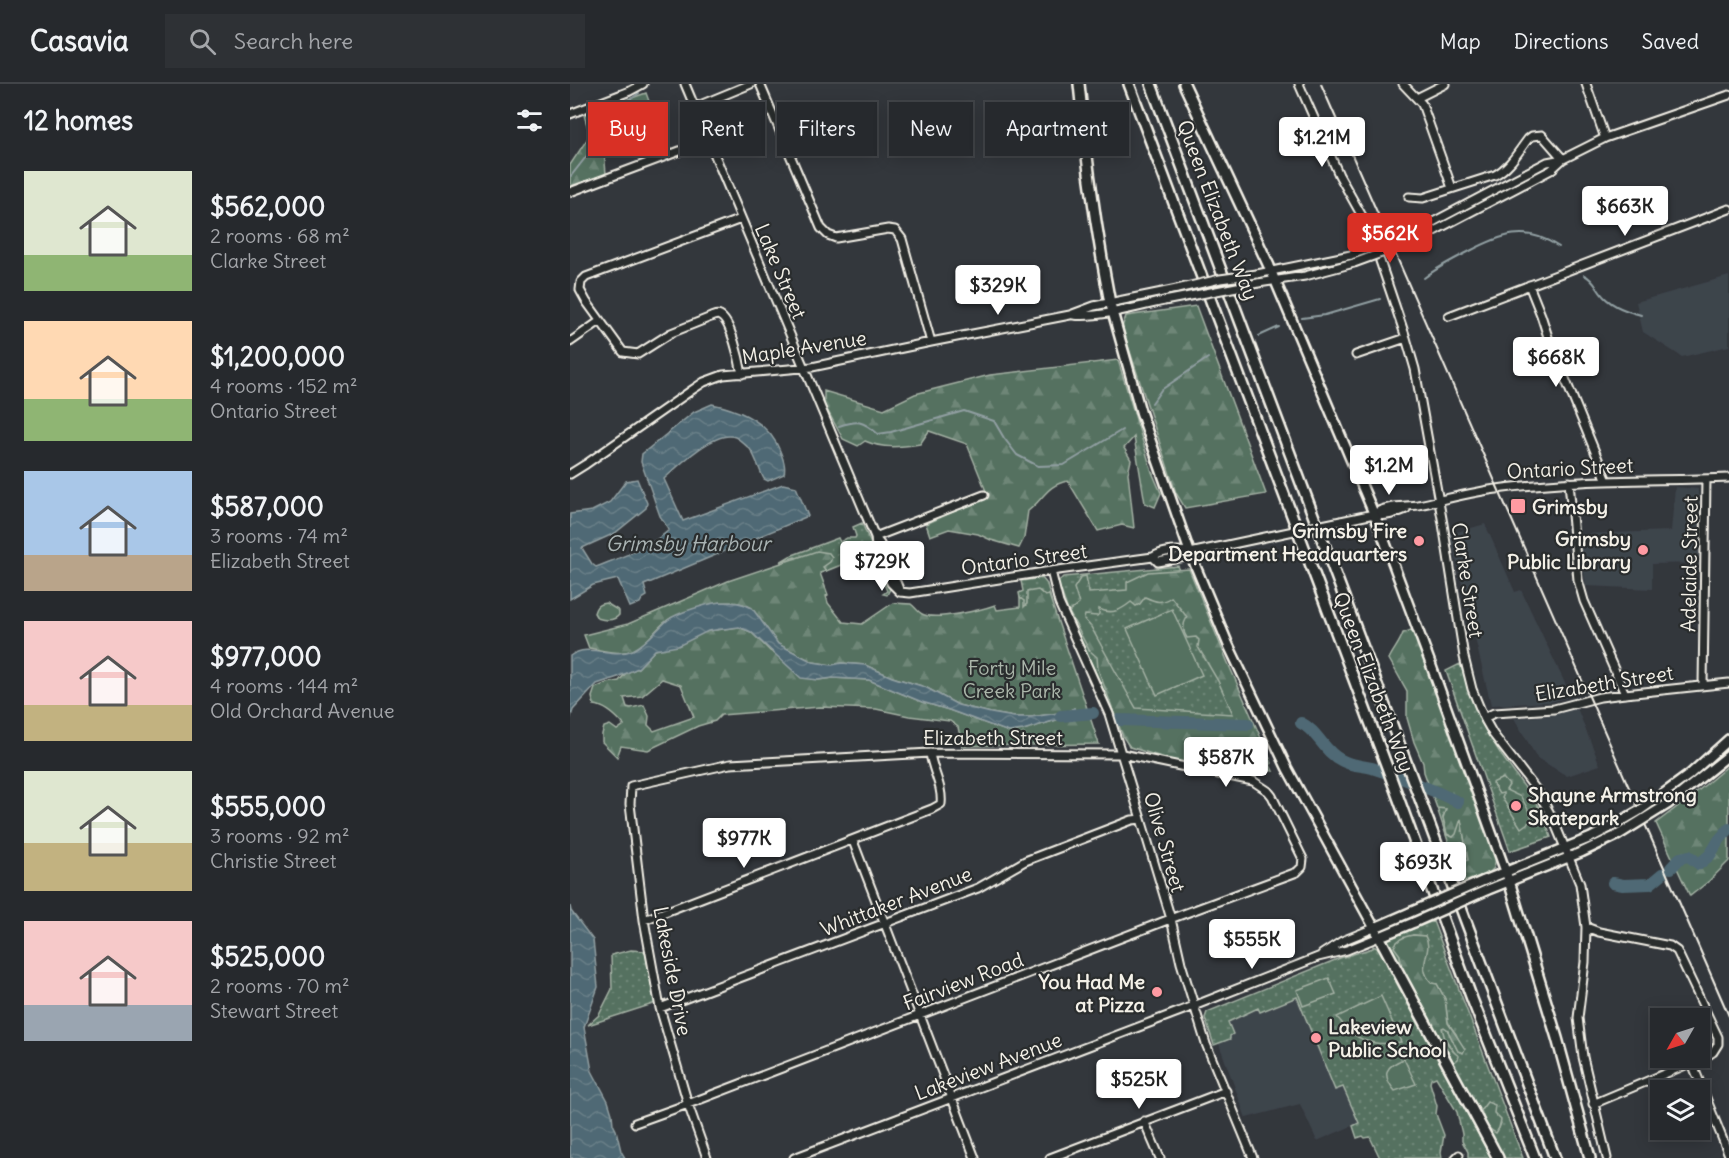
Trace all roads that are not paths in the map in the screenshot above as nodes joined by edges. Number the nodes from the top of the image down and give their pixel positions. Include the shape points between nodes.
1 (643, 84) edge
2 (685, 84) edge
3 (751, 84) edge
4 (760, 84) edge
5 (1079, 84) edge
6 (1129, 84) edge
7 (1151, 84) edge
8 (1184, 84) edge
9 (1299, 84) edge
10 (1403, 84) edge
11 (1445, 84) edge
12 (1586, 84) edge
13 (1729, 95) edge
14 (1417, 98) junction
15 (693, 102) edge
16 (707, 102) edge
17 (570, 114) edge
18 (1605, 138) junction
19 (680, 151) edge
20 (716, 156) edge
21 (1563, 159) junction
22 (1452, 188) junction
23 (570, 192) edge
24 (1408, 197) dead end
25 (1729, 210) edge
26 (741, 219) junction
27 (1372, 241) dead end
28 (1380, 261) dead end
29 (1271, 269) junction
30 (1276, 281) junction
31 (1529, 285) junction
32 (1111, 307) junction
33 (1449, 316) dead end
34 (600, 321) junction
35 (1406, 338) junction
36 (570, 342) edge
37 (932, 342) junction
38 (1356, 355) dead end
39 (805, 368) junction
40 (742, 374) junction
41 (570, 474) edge
42 (1729, 478) edge
43 (1706, 479) junction
44 (1607, 481) junction
45 (1569, 482) junction
46 (984, 495) dead end
47 (1438, 501) junction
48 (1374, 514) junction
49 (874, 537) junction
50 (1190, 553) junction
51 (1051, 571) junction
52 (900, 592) joint
53 (1729, 683) edge
54 (1703, 686) junction
55 (1625, 694) junction
56 (1484, 718) junction
57 (1729, 739) edge
58 (930, 753) junction
59 (1122, 754) junction
60 (1729, 755) edge
61 (631, 786) joint
62 (1142, 819) junction
63 (853, 841) junction
64 (1568, 852) junction
65 (1302, 867) joint
66 (1508, 876) junction
67 (1170, 919) junction
68 (644, 920) junction
69 (885, 924) junction
70 (1586, 927) junction
71 (1374, 928) junction
72 (1380, 939) junction
73 (1318, 957) junction
74 (1195, 1006) junction
75 (660, 1008) junction
76 (1704, 1008) edge
77 (920, 1015) junction
78 (1710, 1020) edge
79 (1710, 1054) edge
80 (1680, 1068) edge
81 (1694, 1068) edge
82 (1226, 1090) junction
83 (952, 1098) junction
84 (688, 1104) junction
85 (1593, 1104) junction
86 (1144, 1121) junction
87 (634, 1124) dead end
88 (1729, 1155) edge
89 (1063, 1156) edge
90 (707, 1158) edge
91 (794, 1158) edge
92 (975, 1158) edge
93 (1050, 1158) edge
94 (1160, 1158) edge
95 (1253, 1158) edge
96 (1498, 1158) edge
97 (1534, 1158) edge
98 (1555, 1158) edge
99 (1590, 1158) edge
100 (1607, 1158) edge

1 - 17 street
2 - 15 street, Lake Street
3 - 16 street
4 - 37 street via 824,232 836,238 888,229 896,230 902,238
5 - 32 highway via 1097,236
6 - 97 highway, Queen Elizabeth Way
7 - 98 highway, Queen Elizabeth Way
8 - 29 highway
9 - 27 street
10 - 14 street
11 - 14 street
12 - 18 street
13 - 18 street, Maple Avenue
14 - 22 street
18 - 21 street, Maple Avenue
19 - 23 street
20 - 26 street, Lake Street
21 - 22 street via 1542,135 1532,136 1502,171
21 - 29 street, Maple Avenue, bridge via 1547,162 1414,232 1351,255
21 - 30 street, Maple Avenue, bridge via 1551,170 1417,240 1354,263
22 - 24 street via 1423,198
25 - 31 street
26 - 34 street via 586,277 580,282 580,290
26 - 39 street, Lake Street
28 - 35 street, Clarke Street
29 - 30 main road
29 - 32 street, Maple Avenue, bridge via 1161,292
30 - 32 street, Maple Avenue, bridge
30 - 48 main road
31 - 33 street
31 - 44 street
32 - 37 street, Maple Avenue via 1094,306 1070,315
32 - 50 main road via 1141,413
34 - 36 street
34 - 40 street via 623,352 638,354 671,333 721,316
35 - 38 street
35 - 47 street, Clarke Street
37 - 39 street, Maple Avenue
39 - 40 street, Maple Avenue
39 - 49 street, Lake Street
40 - 41 street, Maple Avenue via 704,382
42 - 43 street, Ontario Street
43 - 44 street, Ontario Street
43 - 54 street, Adelaide Street
44 - 45 street, Ontario Street
45 - 47 street, Ontario Street via 1502,488
45 - 55 street via 1578,580
46 - 49 street
47 - 48 street, Ontario Street
47 - 56 street, Clarke Street via 1464,657
48 - 50 street, Ontario Street, bridge
48 - 66 main road
49 - 52 street, Lake Street via 891,583
50 - 51 street, Ontario Street via 1183,550
50 - 71 main road via 1266,726
51 - 52 street, Ontario Street
51 - 59 street, Olive Street via 1059,603 1109,714
53 - 54 street, Elizabeth Street
54 - 55 street, Elizabeth Street
55 - 56 street, Elizabeth Street via 1554,710 1494,713
56 - 64 street, Clarke Street via 1538,792
57 - 64 main road, bridge via 1663,794
58 - 59 street, Elizabeth Street
58 - 61 street, Elizabeth Street via 730,764
58 - 63 street via 942,794 941,804
59 - 62 street, Olive Street
59 - 65 street, Elizabeth Street via 1253,781 1272,796 1303,859
60 - 64 main road, bridge via 1668,804 1618,835
61 - 68 street, Lakeside Drive
62 - 67 street, Olive Street
62 - 69 street, Whittaker Avenue via 1025,861 978,888
63 - 68 street
63 - 69 street
64 - 66 main road
64 - 70 street, Clarke Street via 1580,884
65 - 67 street, Fairview Road via 1288,876
66 - 71 main road, bridge via 1483,881
66 - 72 main road, bridge via 1487,890
66 - 99 highway
67 - 74 street, Olive Street
67 - 77 street, Fairview Road
68 - 75 street, Lakeside Drive
69 - 75 street, Whittaker Avenue
69 - 77 street
70 - 76 street via 1670,946 1677,951
70 - 85 street, Clarke Street via 1578,1018
71 - 72 main road
71 - 73 street via 1342,941
72 - 73 street
72 - 96 highway
73 - 74 street, Lakeview Avenue
74 - 82 street, Olive Street
74 - 83 street, Lakeview Avenue
75 - 84 street, Lakeside Drive
77 - 83 street
77 - 84 street, Fairview Road
78 - 79 street via 1718,1037 1716,1049
80 - 85 street
81 - 88 street
82 - 86 street
82 - 95 street, Olive Street
83 - 91 street, Lakeview Avenue
83 - 92 street
84 - 87 street, Fairview Road
84 - 90 street, Lakeside Drive
85 - 100 street, Clarke Street
86 - 89 street
86 - 94 street
89 - 93 street

